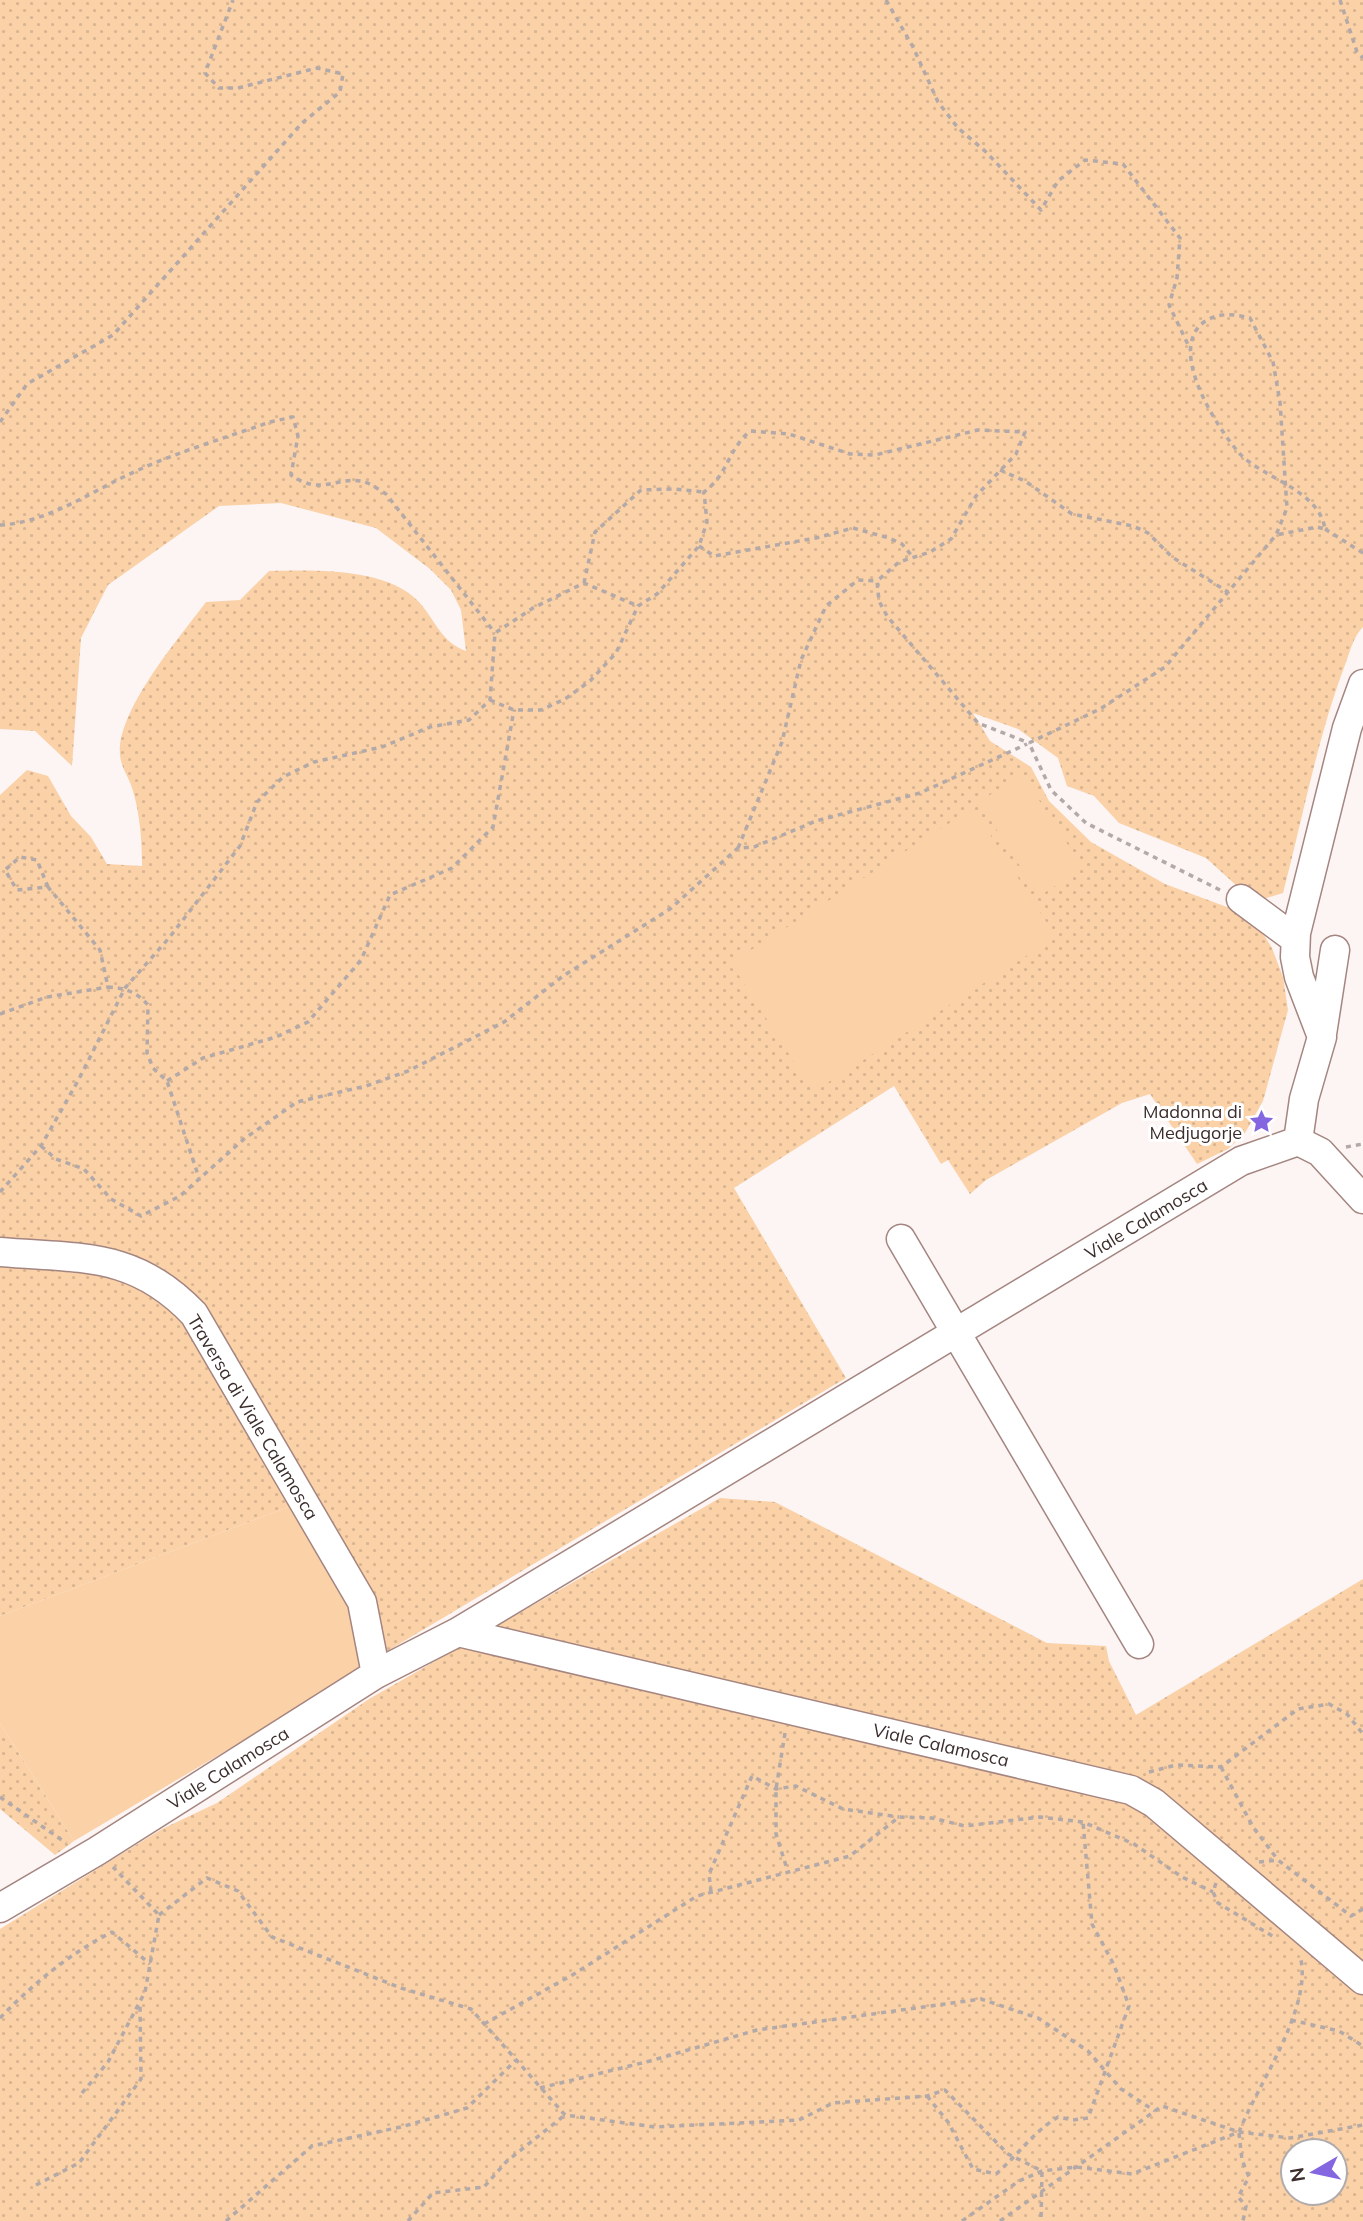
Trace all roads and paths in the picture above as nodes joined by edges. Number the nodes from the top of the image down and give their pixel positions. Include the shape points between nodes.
1 (233, 0) edge
2 (886, 0) edge
3 (1340, 0) edge
4 (1363, 58) edge
5 (1192, 353) junction
6 (0, 422) edge
7 (1000, 470) junction
8 (1283, 480) junction
9 (704, 492) junction
10 (0, 525) edge
11 (1325, 529) junction
12 (1276, 535) junction
13 (699, 547) junction
14 (1363, 553) edge
15 (912, 556) junction
16 (877, 581) junction
17 (584, 583) junction
18 (1228, 592) junction
19 (638, 606) junction
20 (495, 633) junction
21 (1363, 684) edge
22 (490, 700) junction
23 (514, 710) junction
24 (1029, 743) junction
25 (738, 848) junction
26 (48, 887) junction
27 (1241, 899) joint
28 (1295, 939) junction
29 (1335, 950) dead end
30 (107, 987) junction
31 (125, 988) junction
32 (0, 1014) edge
33 (1322, 1037) junction
34 (167, 1081) junction
35 (1298, 1141) junction
36 (41, 1146) junction
37 (199, 1178) junction
38 (0, 1192) edge
39 (1363, 1199) edge
40 (901, 1239) dead end
41 (0, 1252) edge
42 (956, 1332) junction
43 (458, 1632) junction
44 (1139, 1644) dead end
45 (376, 1674) junction
46 (782, 1709) junction
47 (1363, 1734) edge
48 (1220, 1767) junction
49 (1115, 1784) junction
50 (776, 1789) junction
51 (0, 1797) edge
52 (899, 1816) junction
53 (1083, 1822) junction
54 (91, 1853) junction
55 (1278, 1860) junction
56 (1228, 1865) junction
57 (788, 1872) junction
58 (711, 1892) junction
59 (1213, 1892) junction
60 (0, 1908) edge
61 (1363, 1909) edge
62 (159, 1915) junction
63 (1283, 1943) dead end
64 (1293, 1952) dead end
65 (150, 1965) junction
66 (1363, 1980) edge
67 (140, 2002) junction
68 (0, 2018) edge
69 (1291, 2020) junction
70 (484, 2024) junction
71 (1363, 2046) edge
72 (516, 2060) junction
73 (1106, 2069) junction
74 (541, 2088) junction
75 (82, 2093) dead end
76 (927, 2096) junction
77 (1155, 2111) junction
78 (565, 2115) junction
79 (1363, 2125) edge
80 (1239, 2132) junction
81 (1015, 2158) junction
82 (1076, 2167) junction
83 (1042, 2171) junction
84 (36, 2185) dead end
85 (1043, 2190) junction
86 (226, 2221) edge
87 (408, 2221) edge
88 (962, 2221) edge
89 (1000, 2221) edge
90 (1041, 2221) edge
91 (1243, 2221) edge

1 - 6 path via 205,74 219,88 238,88 317,68 343,74 340,92 302,123 113,335 27,384
2 - 5 path via 938,102 1041,210 1058,181 1085,159 1123,164 1180,238 1177,278 1169,305
3 - 4 path
5 - 8 path via 1191,368 1210,416 1242,456
5 - 8 path via 1191,342 1203,323 1220,315 1250,318 1273,362 1280,402
7 - 9 path via 1016,454 1025,432 978,430 875,455 850,454 789,433 750,431 737,443 720,480
7 - 15 path via 976,496 951,539 930,552
7 - 18 path via 1025,481 1072,514 1148,533 1172,557
8 - 11 path via 1324,517
8 - 12 path via 1287,508
9 - 13 path via 707,522
9 - 17 path via 641,490 595,532
10 - 20 path via 61,507 136,471 293,417 298,436 291,475 303,483 361,481 386,494
11 - 12 path
11 - 14 path
12 - 18 path
13 - 15 path via 715,556 853,528 890,538
13 - 19 path via 657,594
15 - 16 path
16 - 24 path via 879,601 887,616 978,723
16 - 25 path via 858,580 826,606 801,660 782,742
17 - 19 path
17 - 20 path
18 - 24 path via 1165,667 1100,709
19 - 23 path via 616,653 590,681 541,710
20 - 22 path
21 - 28 street via 1347,728
22 - 23 path
22 - 31 path via 469,720 314,762 283,777 257,802 240,846
23 - 34 path via 493,827 452,868 390,895 361,960 308,1022 276,1037 203,1058
24 - 25 path via 920,793 816,821 754,847
24 - 27 path via 1051,789 1086,823
25 - 37 path via 670,909 563,976 504,1022 408,1071 297,1102
26 - 26 path via 17,890 5,870 20,857 37,860
26 - 30 path via 100,950
27 - 28 street
28 - 33 street via 1299,977
29 - 33 street
30 - 31 path
30 - 32 path via 47,996
31 - 34 path via 148,1005 147,1053 153,1068
31 - 36 path
33 - 35 street via 1304,1099
34 - 37 path
35 - 39 street via 1320,1152
35 - 42 street, Viale Calamosca via 1241,1161
36 - 37 path via 56,1159 84,1169 111,1199 141,1216 180,1196
36 - 38 path
40 - 42 street
41 - 45 street, Traversa di Viale Calamosca via 109,1261 135,1269 160,1282 194,1314 362,1602
42 - 43 street, Viale Calamosca
42 - 44 street
43 - 45 street, Viale Calamosca
43 - 46 street, Viale Calamosca
45 - 54 street, Viale Calamosca
46 - 49 street, Viale Calamosca
46 - 50 path via 786,1729
47 - 48 path via 1347,1714 1329,1704 1298,1709
48 - 49 path via 1176,1765
48 - 55 path via 1253,1827
49 - 56 street, Viale Calamosca via 1154,1802
50 - 52 path via 796,1786 843,1810
50 - 57 path via 776,1834
50 - 58 path via 752,1776 709,1874
51 - 54 path
52 - 53 path via 965,1826 1040,1817
52 - 57 path via 850,1856
53 - 59 path via 1133,1844
53 - 73 path via 1093,1924 1129,2006
54 - 60 street, Viale Calamosca
54 - 62 path
55 - 56 path
55 - 61 path via 1351,1916
56 - 59 path via 1217,1877
56 - 66 street, Viale Calamosca
57 - 58 path
58 - 70 path via 697,1896 574,1974
59 - 63 path via 1218,1903
62 - 65 path
62 - 70 path via 207,1878 238,1891 272,1937 401,1988 471,2009
64 - 69 path via 1302,1961 1303,1985
65 - 67 path
65 - 68 path via 112,1932 60,1963
67 - 75 path via 107,2062
67 - 84 path via 141,2079 79,2163
69 - 71 path via 1339,2031
69 - 80 path via 1271,2073 1250,2103
70 - 72 path
72 - 74 path
72 - 86 path via 467,2108 312,2146
73 - 74 path via 1088,2051 1038,2018 981,1999 757,2030
73 - 77 path via 1121,2089
73 - 81 path via 1088,2118 1058,2117 1038,2129
74 - 78 path
76 - 78 path via 833,2103 800,2120 655,2127
76 - 81 path via 945,2090
76 - 81 path via 948,2122 974,2169 996,2174
77 - 80 path via 1162,2106
77 - 82 path
78 - 87 path via 507,2161 484,2186 433,2193
79 - 80 path via 1290,2138
80 - 82 path via 1132,2174
80 - 91 path via 1249,2177 1238,2197 1246,2206
81 - 83 path
82 - 83 path
82 - 85 path
83 - 85 path
83 - 88 path via 1019,2181
85 - 89 path
85 - 90 path

